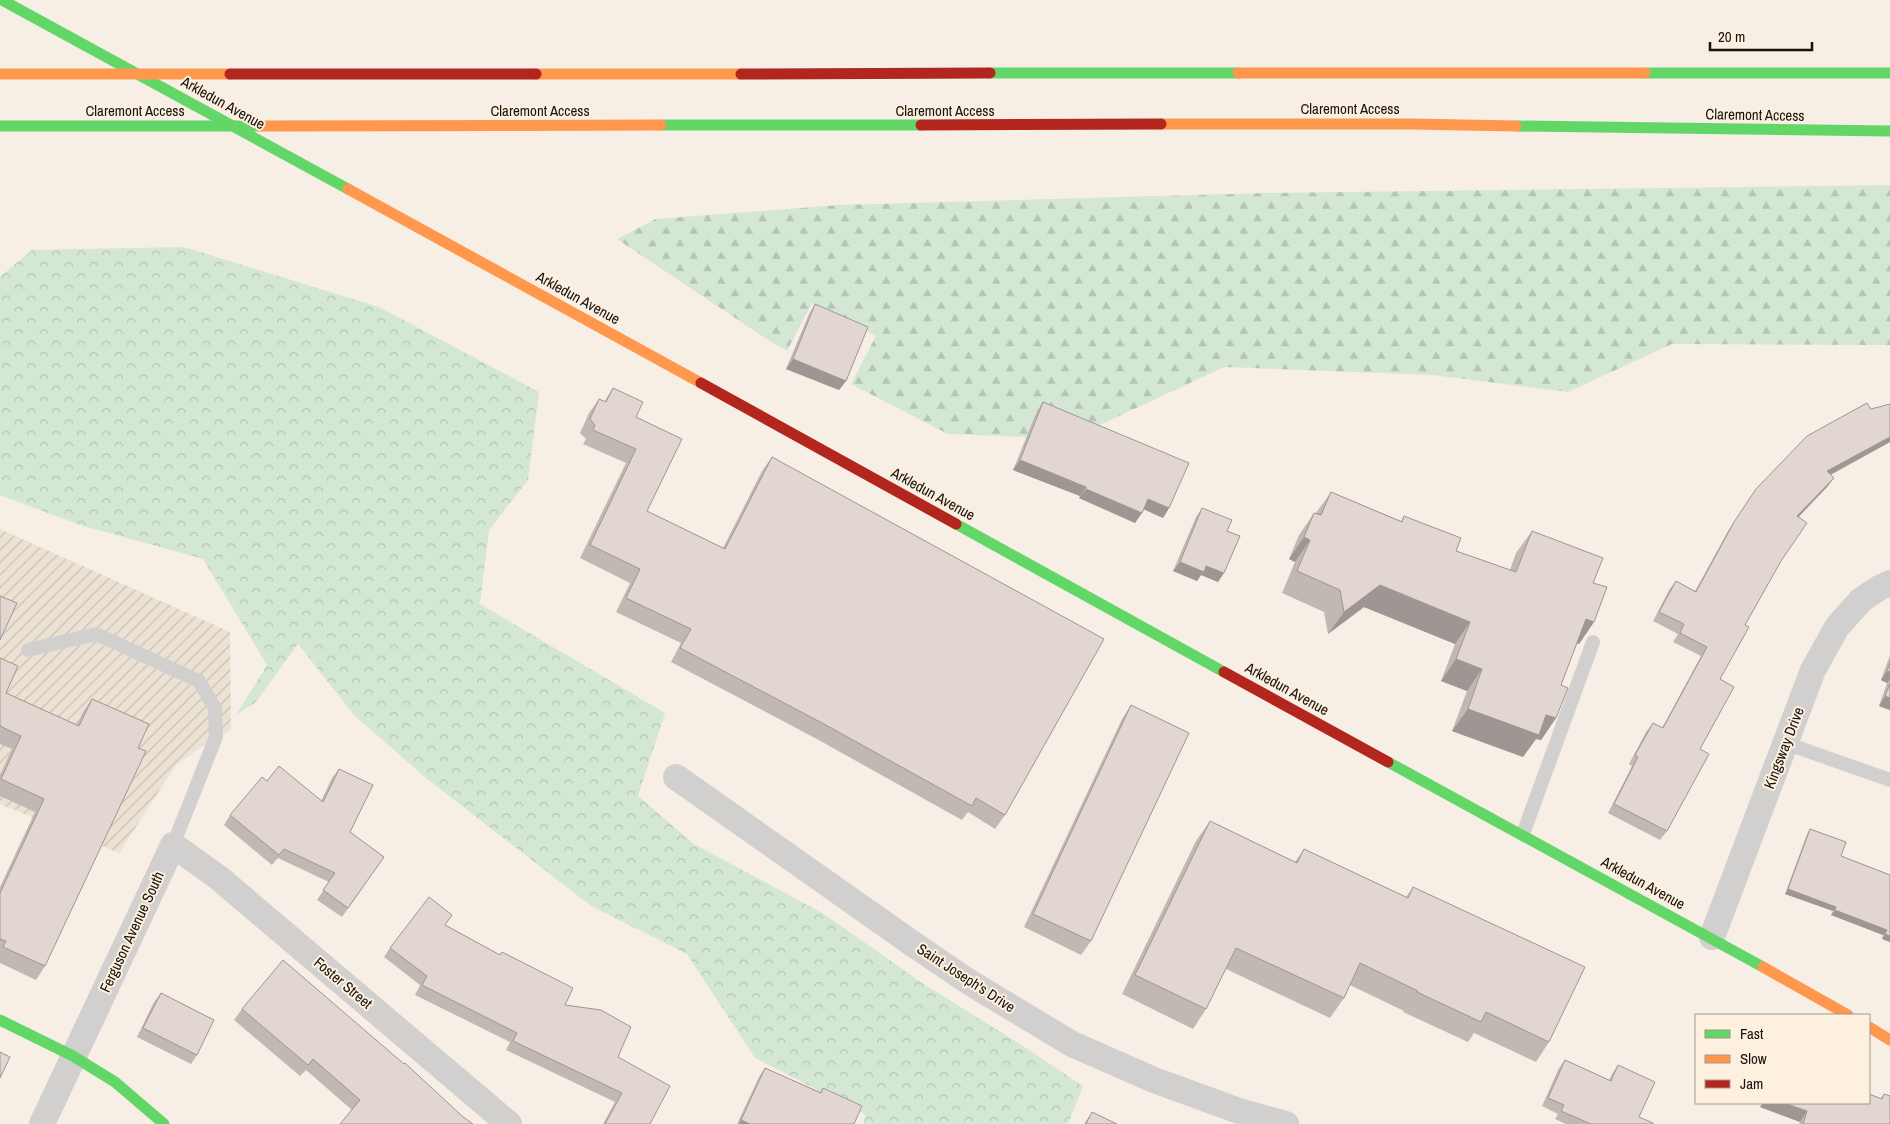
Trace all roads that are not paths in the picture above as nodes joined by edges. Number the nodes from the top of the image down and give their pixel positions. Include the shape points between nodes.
1 (2, 0) edge
2 (0, 74) edge
3 (1890, 74) edge
4 (0, 126) edge
5 (1890, 131) edge
6 (1890, 583) edge
7 (1593, 642) edge
8 (28, 650) dead end
9 (1785, 743) junction
10 (676, 777) dead end
11 (1890, 780) edge
12 (1523, 834) junction
13 (174, 845) junction
14 (1712, 937) junction
15 (1846, 1014) edge
16 (0, 1020) edge
17 (1870, 1028) edge
18 (1890, 1040) edge
19 (73, 1056) junction
20 (42, 1124) edge
21 (164, 1124) edge
22 (509, 1124) edge
23 (1286, 1124) edge

1 - 12 main road, Arkledun Avenue
2 - 3 main road
4 - 5 main road, Claremont Access via 1411,124
6 - 9 street, Kingsway Drive via 1861,600 1837,627 1813,670
7 - 12 lane
8 - 13 lane, Ferguson Avenue South via 96,634 199,682 215,708 216,737
9 - 11 lane
9 - 14 street, Kingsway Drive
10 - 23 street, Saint Joseph's Drive via 969,982 1072,1044 1154,1080 1239,1111
12 - 14 main road, Arkledun Avenue
13 - 19 street, Ferguson Avenue South
13 - 22 street, Foster Street via 219,878
14 - 15 main road, Arkledun Avenue
16 - 19 main road
17 - 18 main road
19 - 20 street, Ferguson Avenue South
19 - 21 main road via 115,1082

